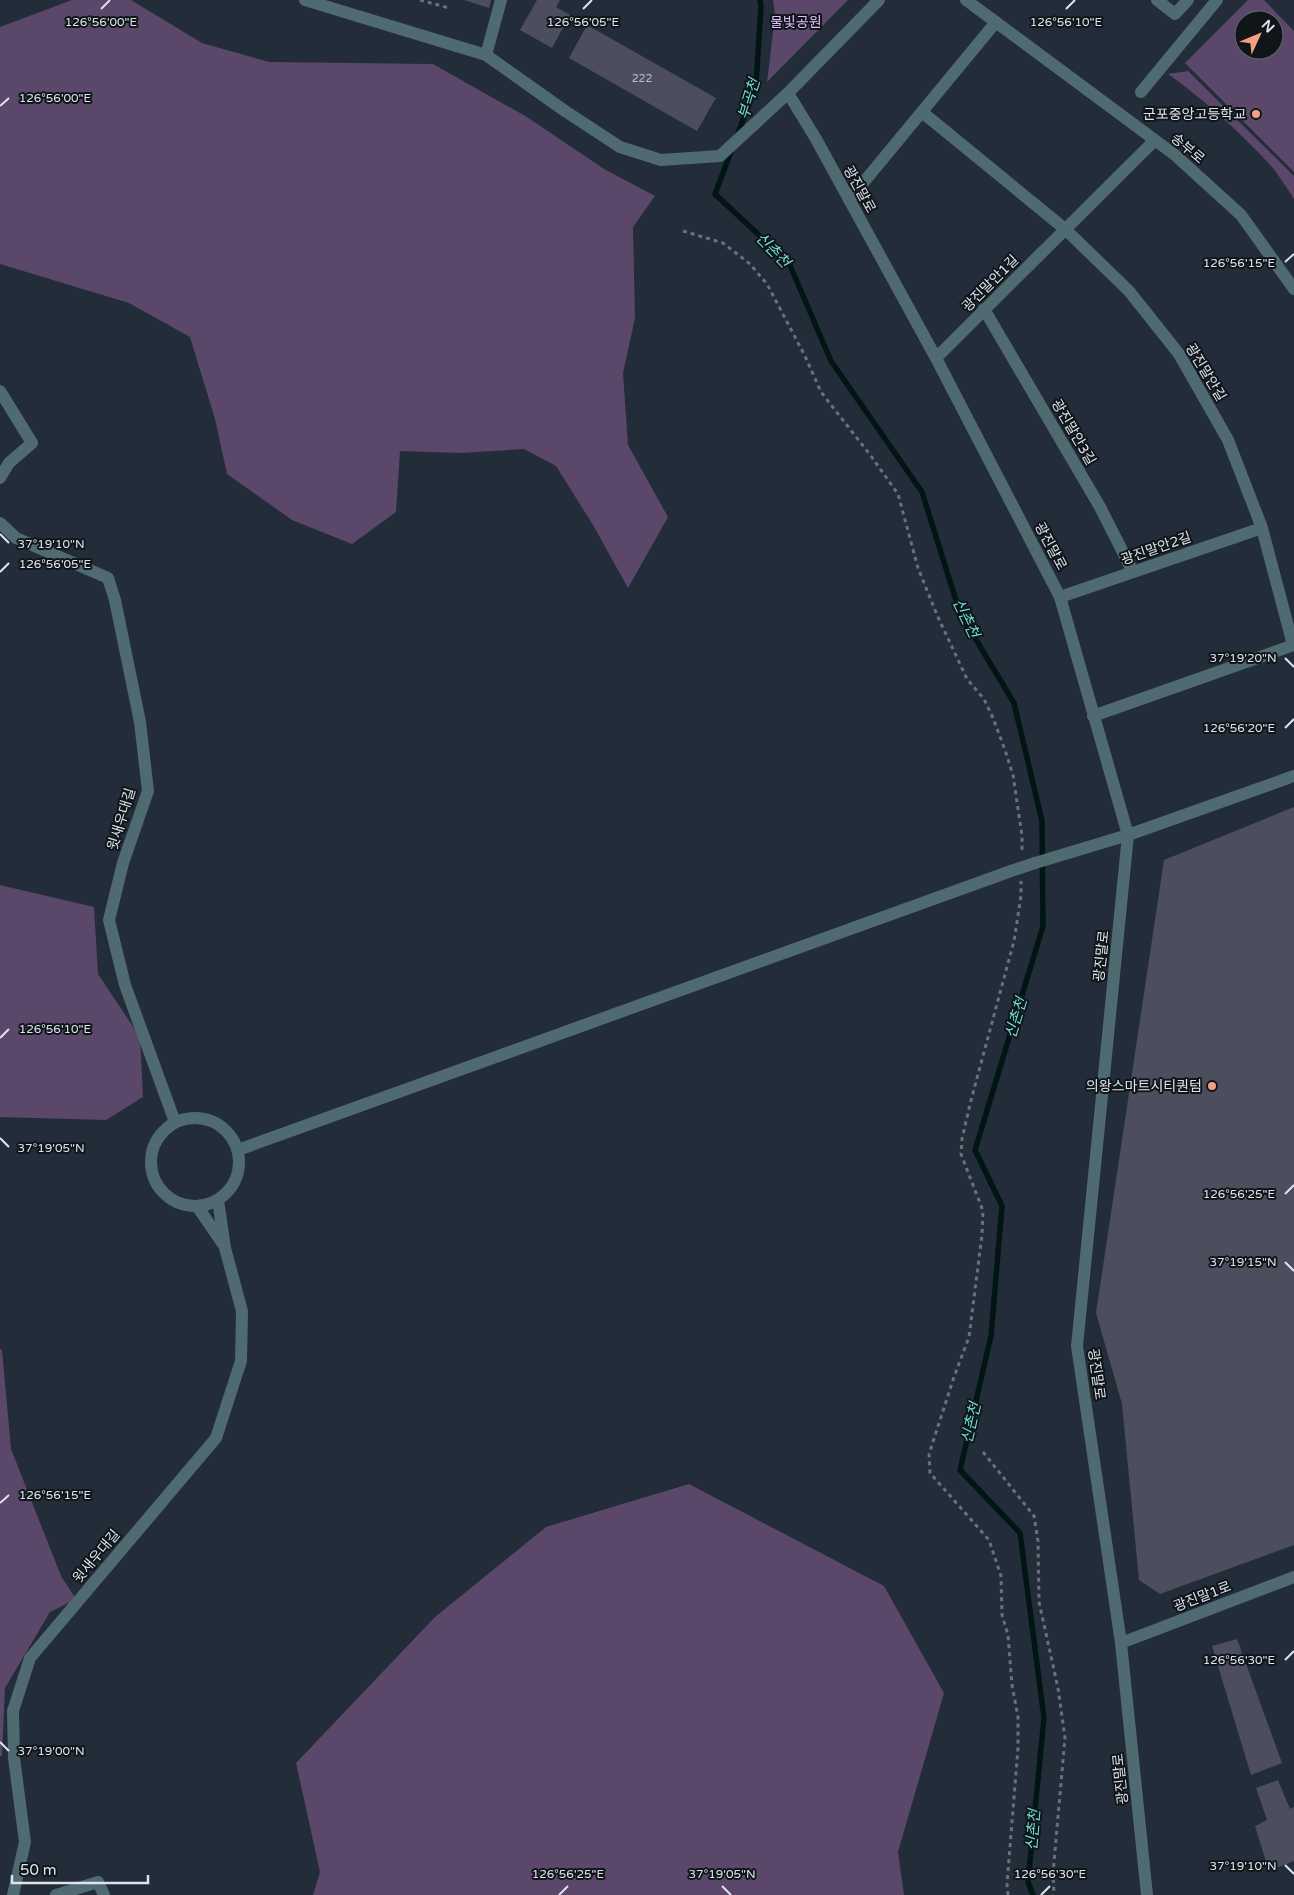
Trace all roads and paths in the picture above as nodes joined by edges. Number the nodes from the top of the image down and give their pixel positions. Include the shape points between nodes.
1 (305, 0) edge
2 (420, 0) edge
3 (501, 0) edge
4 (879, 0) edge
5 (966, 0) edge
6 (1158, 0) edge
7 (1188, 0) edge
8 (1217, 0) edge
9 (449, 8) dead end
10 (996, 22) junction
11 (486, 55) junction
12 (1142, 92) dead end
13 (788, 94) junction
14 (922, 112) junction
15 (1155, 140) junction
16 (849, 200) junction
17 (1065, 229) junction
18 (683, 231) dead end
19 (1294, 289) edge
20 (984, 309) junction
21 (936, 358) junction
22 (0, 391) edge
23 (0, 478) edge
24 (0, 523) edge
25 (1262, 528) junction
26 (1133, 572) junction
27 (1060, 597) junction
28 (1294, 645) edge
29 (1093, 716) junction
30 (1294, 776) edge
31 (1128, 836) junction
32 (1022, 854) dead end
33 (1016, 871) junction
34 (175, 1122) junction
35 (238, 1150) junction
36 (218, 1200) junction
37 (198, 1206) junction
38 (225, 1248) junction
39 (983, 1452) dead end
40 (1294, 1577) edge
41 (1121, 1642) junction
42 (13, 1895) edge
43 (56, 1895) edge
44 (104, 1895) edge
45 (1008, 1895) edge
46 (1054, 1895) edge
47 (1147, 1895) edge

1 - 11 street
2 - 9 path
3 - 11 street
4 - 13 street
5 - 10 street, 송부로
6 - 7 street via 1175,14
8 - 12 street
10 - 14 street
10 - 15 street, 송부로
11 - 13 street via 620,147 661,160 720,156
13 - 16 street, 광진말로
14 - 16 street
14 - 17 street, 광진말안길
15 - 17 street, 광진말안1길
15 - 19 street, 송부로 via 1241,215
16 - 21 street, 광진말로
17 - 20 street, 광진말안1길
17 - 25 street, 광진말안길 via 1128,291 1179,354 1228,440
18 - 32 path via 723,243 750,264 767,284 821,392 898,494 918,568 938,616 968,679 984,698 1005,750 1013,775
20 - 21 street, 광진말안1길
20 - 26 street, 광진말안3길 via 1100,507
21 - 27 street, 광진말로
22 - 23 street via 32,443 9,463
24 - 34 street, 윗새우대길 via 16,538 108,578 115,600 140,722 148,791 123,863 110,920 125,985
25 - 26 street, 광진말안2길
25 - 28 street, 광진말안길
26 - 27 street, 광진말안2길
27 - 29 street, 광진말로
28 - 29 street, 광진말안길
29 - 31 street, 광진말로
30 - 31 street
31 - 33 street, bridge
31 - 41 street, 광진말로 via 1077,1346
33 - 35 street
33 - 45 path via 1021,896 1014,941 962,1139 961,1154 983,1211 969,1338 929,1454 930,1473 989,1540 1001,1576 1002,1615 1008,1635 1018,1717
34 - 35 street via 195,1117 209,1120 222,1126
34 - 37 street via 157,1137 151,1150 150,1166 162,1193 174,1202
35 - 36 street via 236,1178
36 - 37 street
36 - 38 street
37 - 38 street
38 - 42 street, 윗새우대길 via 242,1311 241,1361 216,1438 30,1658 13,1711 14,1758 25,1842
39 - 46 path via 1034,1516 1038,1541 1039,1602 1058,1688 1065,1738 1053,1873
40 - 41 street, 광진말1로
41 - 47 street, 광진말로
43 - 44 street via 98,1882

